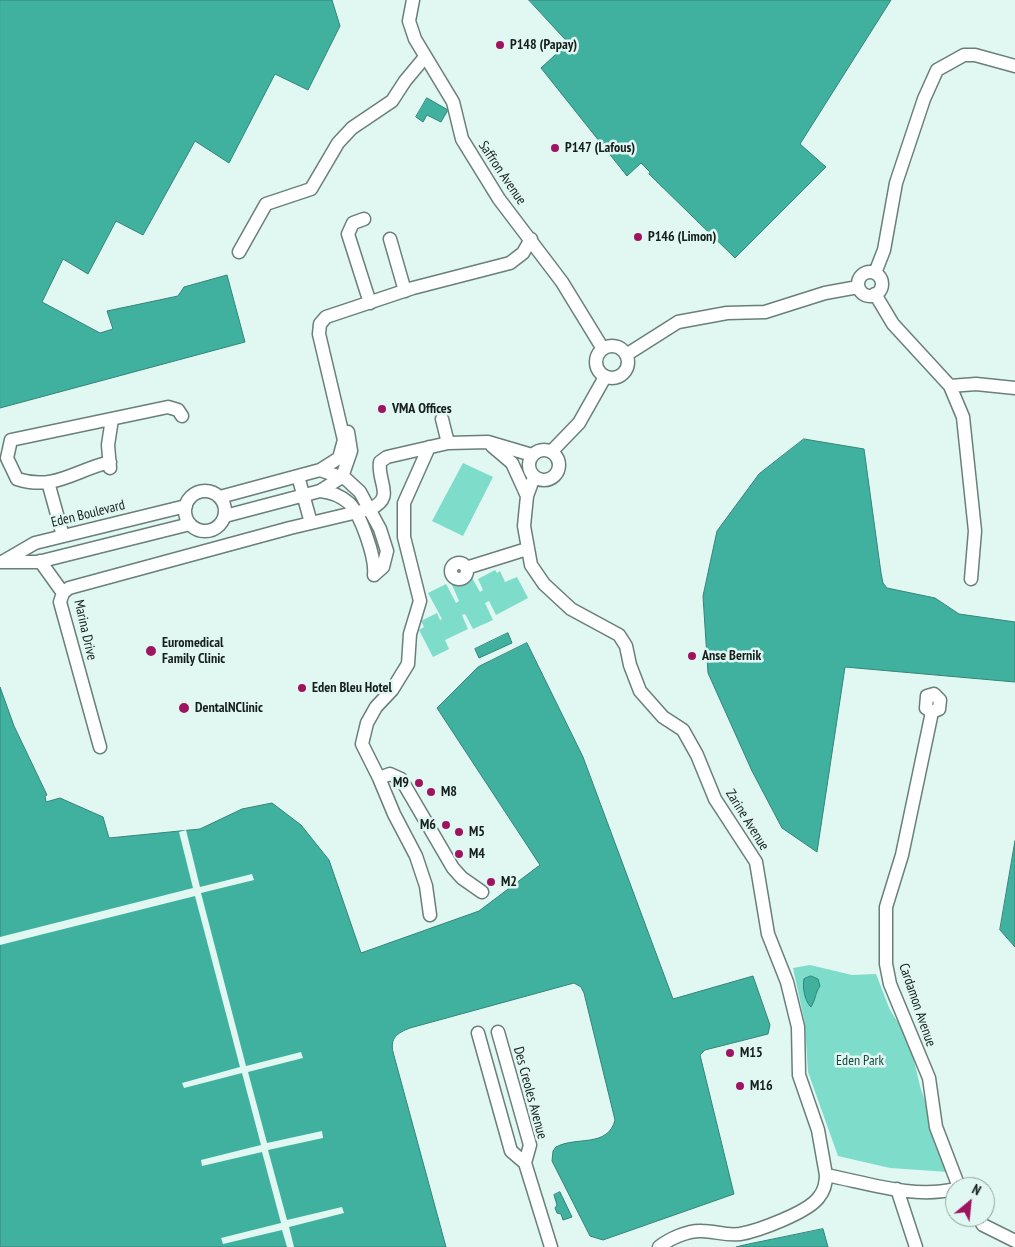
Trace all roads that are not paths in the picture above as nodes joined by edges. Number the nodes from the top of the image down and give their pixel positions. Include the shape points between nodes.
1 (412, 0) edge
2 (424, 58) junction
3 (1015, 66) edge
4 (364, 219) dead end
5 (390, 239) dead end
6 (530, 239) junction
7 (239, 252) dead end
8 (874, 274) junction
9 (858, 287) junction
10 (405, 291) junction
11 (875, 294) junction
12 (370, 303) junction
13 (603, 349) junction
14 (626, 354) junction
15 (328, 373) junction
16 (605, 377) junction
17 (950, 386) junction
18 (1015, 388) edge
19 (182, 416) dead end
20 (112, 419) junction
21 (442, 419) dead end
22 (488, 442) junction
23 (448, 443) junction
24 (429, 447) junction
25 (551, 452) junction
26 (532, 455) junction
27 (320, 470) junction
28 (298, 476) junction
29 (342, 477) junction
30 (534, 477) junction
31 (48, 482) junction
32 (320, 491) junction
33 (303, 495) junction
34 (527, 496) junction
35 (220, 497) junction
36 (186, 506) junction
37 (370, 509) junction
38 (357, 513) junction
39 (225, 516) junction
40 (311, 523) junction
41 (190, 524) junction
42 (216, 528) junction
43 (62, 536) junction
44 (221, 546) junction
45 (527, 549) junction
46 (40, 561) junction
47 (1, 562) edge
48 (466, 568) dead end
49 (971, 579) dead end
50 (63, 593) junction
51 (932, 712) dead end
52 (100, 746) dead end
53 (379, 778) junction
54 (482, 892) dead end
55 (430, 915) dead end
56 (498, 1032) dead end
57 (478, 1033) dead end
58 (524, 1163) junction
59 (826, 1176) junction
60 (956, 1177) edge
61 (897, 1189) junction
62 (945, 1192) edge
63 (987, 1227) edge
64 (1015, 1240) edge
65 (551, 1247) edge
66 (659, 1247) edge
67 (916, 1247) edge

1 - 2 street, Saffron Avenue via 409,21
2 - 6 street, Saffron Avenue via 453,102 462,139 499,199
2 - 7 street via 392,101 352,128 338,144 311,189 266,204
3 - 8 street via 976,55 964,55 937,70 896,183 884,250
4 - 12 street via 353,223 348,234
5 - 10 street
6 - 10 street via 522,253 510,263
6 - 13 street, Saffron Avenue via 562,282
8 - 9 street via 861,276
8 - 11 street via 880,278 881,286
9 - 11 street via 865,295
9 - 14 street via 824,293 765,312 727,313 678,322
10 - 12 street
11 - 17 street via 893,324
12 - 15 street via 326,317 320,324 319,334
13 - 14 street via 614,346
13 - 16 street via 597,356 596,366
14 - 16 street via 628,366 622,375
15 - 27 street via 344,440 339,458
15 - 29 street via 346,420 351,450
16 - 25 street via 579,422
17 - 18 street via 976,384
17 - 49 street via 963,417 970,470 975,531
19 - 20 street via 178,410 168,407
20 - 31 street via 108,445 110,466 78,471 68,479
20 - 31 street via 11,440 7,458 17,479 28,483
21 - 23 street
22 - 23 street
22 - 26 street
22 - 34 street via 512,463
23 - 24 street
24 - 37 street via 387,457 380,462 384,497 379,505
24 - 53 street via 404,503 404,537 420,601 410,634 408,664 392,690 376,707 367,723 362,744
25 - 26 street via 541,450
25 - 30 street via 558,459 557,474 548,480
26 - 30 street via 529,469
27 - 28 street, Eden Boulevard
27 - 29 street
28 - 33 street
28 - 35 street, Eden Boulevard
29 - 32 street
29 - 37 street via 360,492
30 - 34 street, Zarine Avenue
31 - 43 street
32 - 33 street
32 - 38 street via 342,497
33 - 39 street
33 - 40 street
34 - 45 street, Zarine Avenue via 524,526
35 - 36 street, Eden Boulevard via 214,492 200,491 193,494
35 - 39 street via 224,502
36 - 41 street
36 - 43 street, Eden Boulevard
37 - 38 street, Marina Drive
37 - 38 street via 387,551 383,567 374,576 374,562
38 - 40 street, Marina Drive
39 - 42 street
40 - 44 street, Marina Drive
41 - 42 street, Eden Boulevard via 198,530
41 - 46 street, Eden Boulevard
42 - 44 street
43 - 47 street, Eden Boulevard via 35,543
44 - 50 street, Marina Drive via 69,588
45 - 48 street
45 - 59 street, Zarine Avenue via 531,565 544,584 571,609 618,635 626,646 640,691 663,717 682,730 697,755 715,799 756,862 768,934 787,982 798,1027 799,1075 818,1130
46 - 47 street, Eden Boulevard
46 - 50 street
50 - 52 street, Marina Drive via 60,602
51 - 60 street, Cardamon Avenue via 902,855 886,907 886,964 890,984 929,1078 936,1127
53 - 54 street via 390,774 401,779 453,868
53 - 55 street via 416,856 426,886
56 - 58 street, Des Creoles Avenue via 530,1145
57 - 58 street via 511,1151
58 - 65 street, Des Creoles Avenue
59 - 61 street
59 - 66 street via 824,1189 815,1202 765,1228 725,1235 700,1230 667,1240
61 - 62 street via 935,1194
61 - 67 street
63 - 64 street

